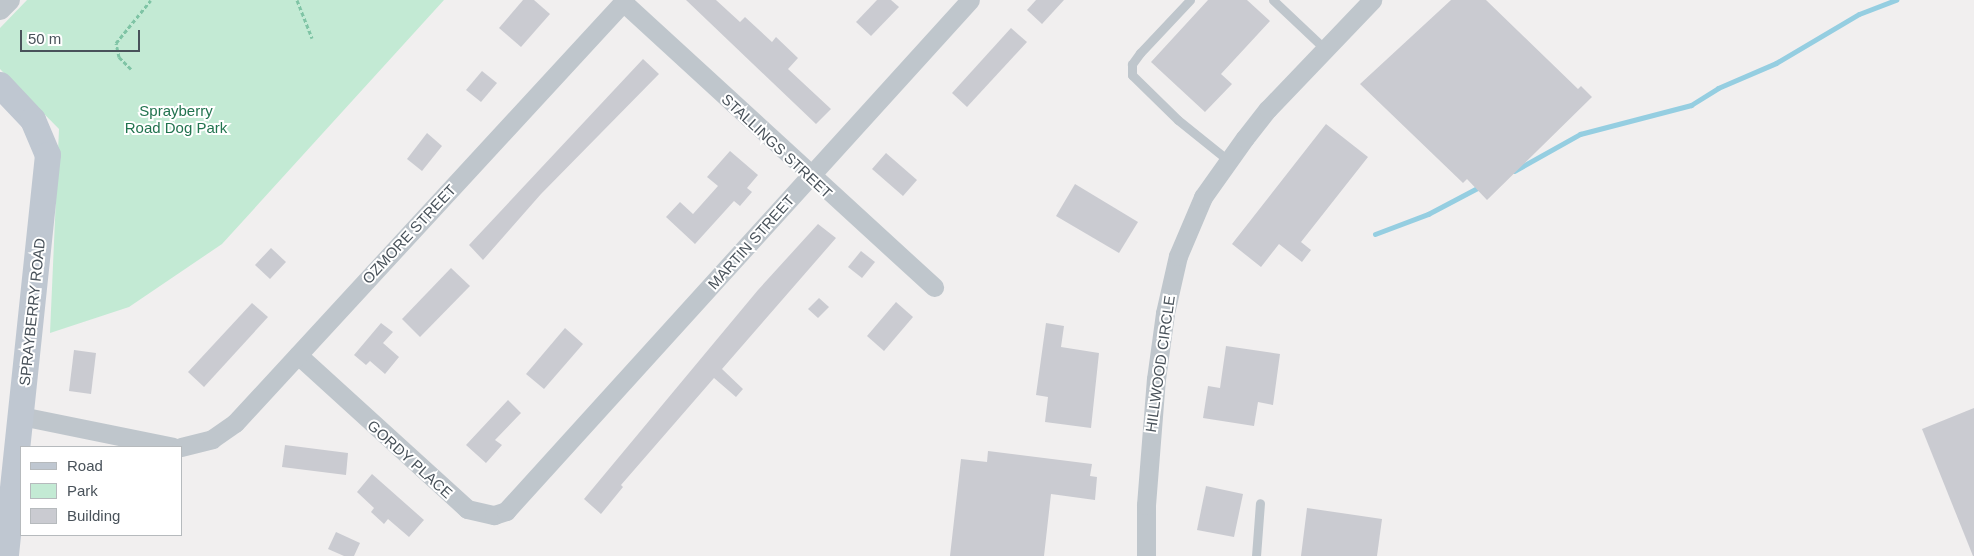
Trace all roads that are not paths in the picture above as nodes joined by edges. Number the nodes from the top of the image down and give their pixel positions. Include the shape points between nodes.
1 (10, 0) edge
2 (970, 0) edge
3 (1190, 0) edge
4 (1273, 0) edge
5 (1372, 0) edge
6 (624, 1) edge
7 (0, 10) edge
8 (1325, 49) junction
9 (0, 85) edge
10 (1229, 161) junction
11 (810, 177) junction
12 (934, 287) dead end
13 (298, 355) junction
14 (21, 416) junction
15 (168, 446) edge
16 (182, 448) edge
17 (532, 484) joint
18 (6, 498) edge
19 (1260, 503) dead end
20 (6, 556) edge
21 (1146, 556) edge
22 (1256, 556) edge

1 - 7 street
2 - 11 street, MARTIN STREET
3 - 10 lane via 1140,53 1132,64 1132,74 1178,120
4 - 8 lane
5 - 8 street, HILLWOOD CIRCLE
6 - 11 street, STALLINGS STREET
6 - 13 street, OZMORE STREET
8 - 10 street, HILLWOOD CIRCLE via 1268,109
9 - 14 street, SPRAYBERRY ROAD via 33,120 48,155
10 - 21 street, HILLWOOD CIRCLE via 1203,197 1192,222 1178,256 1165,313 1149,452
11 - 12 street, STALLINGS STREET
11 - 17 street, MARTIN STREET
13 - 16 street, OZMORE STREET via 227,431 201,444
13 - 17 street, GORDY PLACE via 467,509 494,515 506,511
14 - 15 street
14 - 18 street, SPRAYBERRY ROAD
18 - 20 street, SPRAYBERRY ROAD
19 - 22 lane

